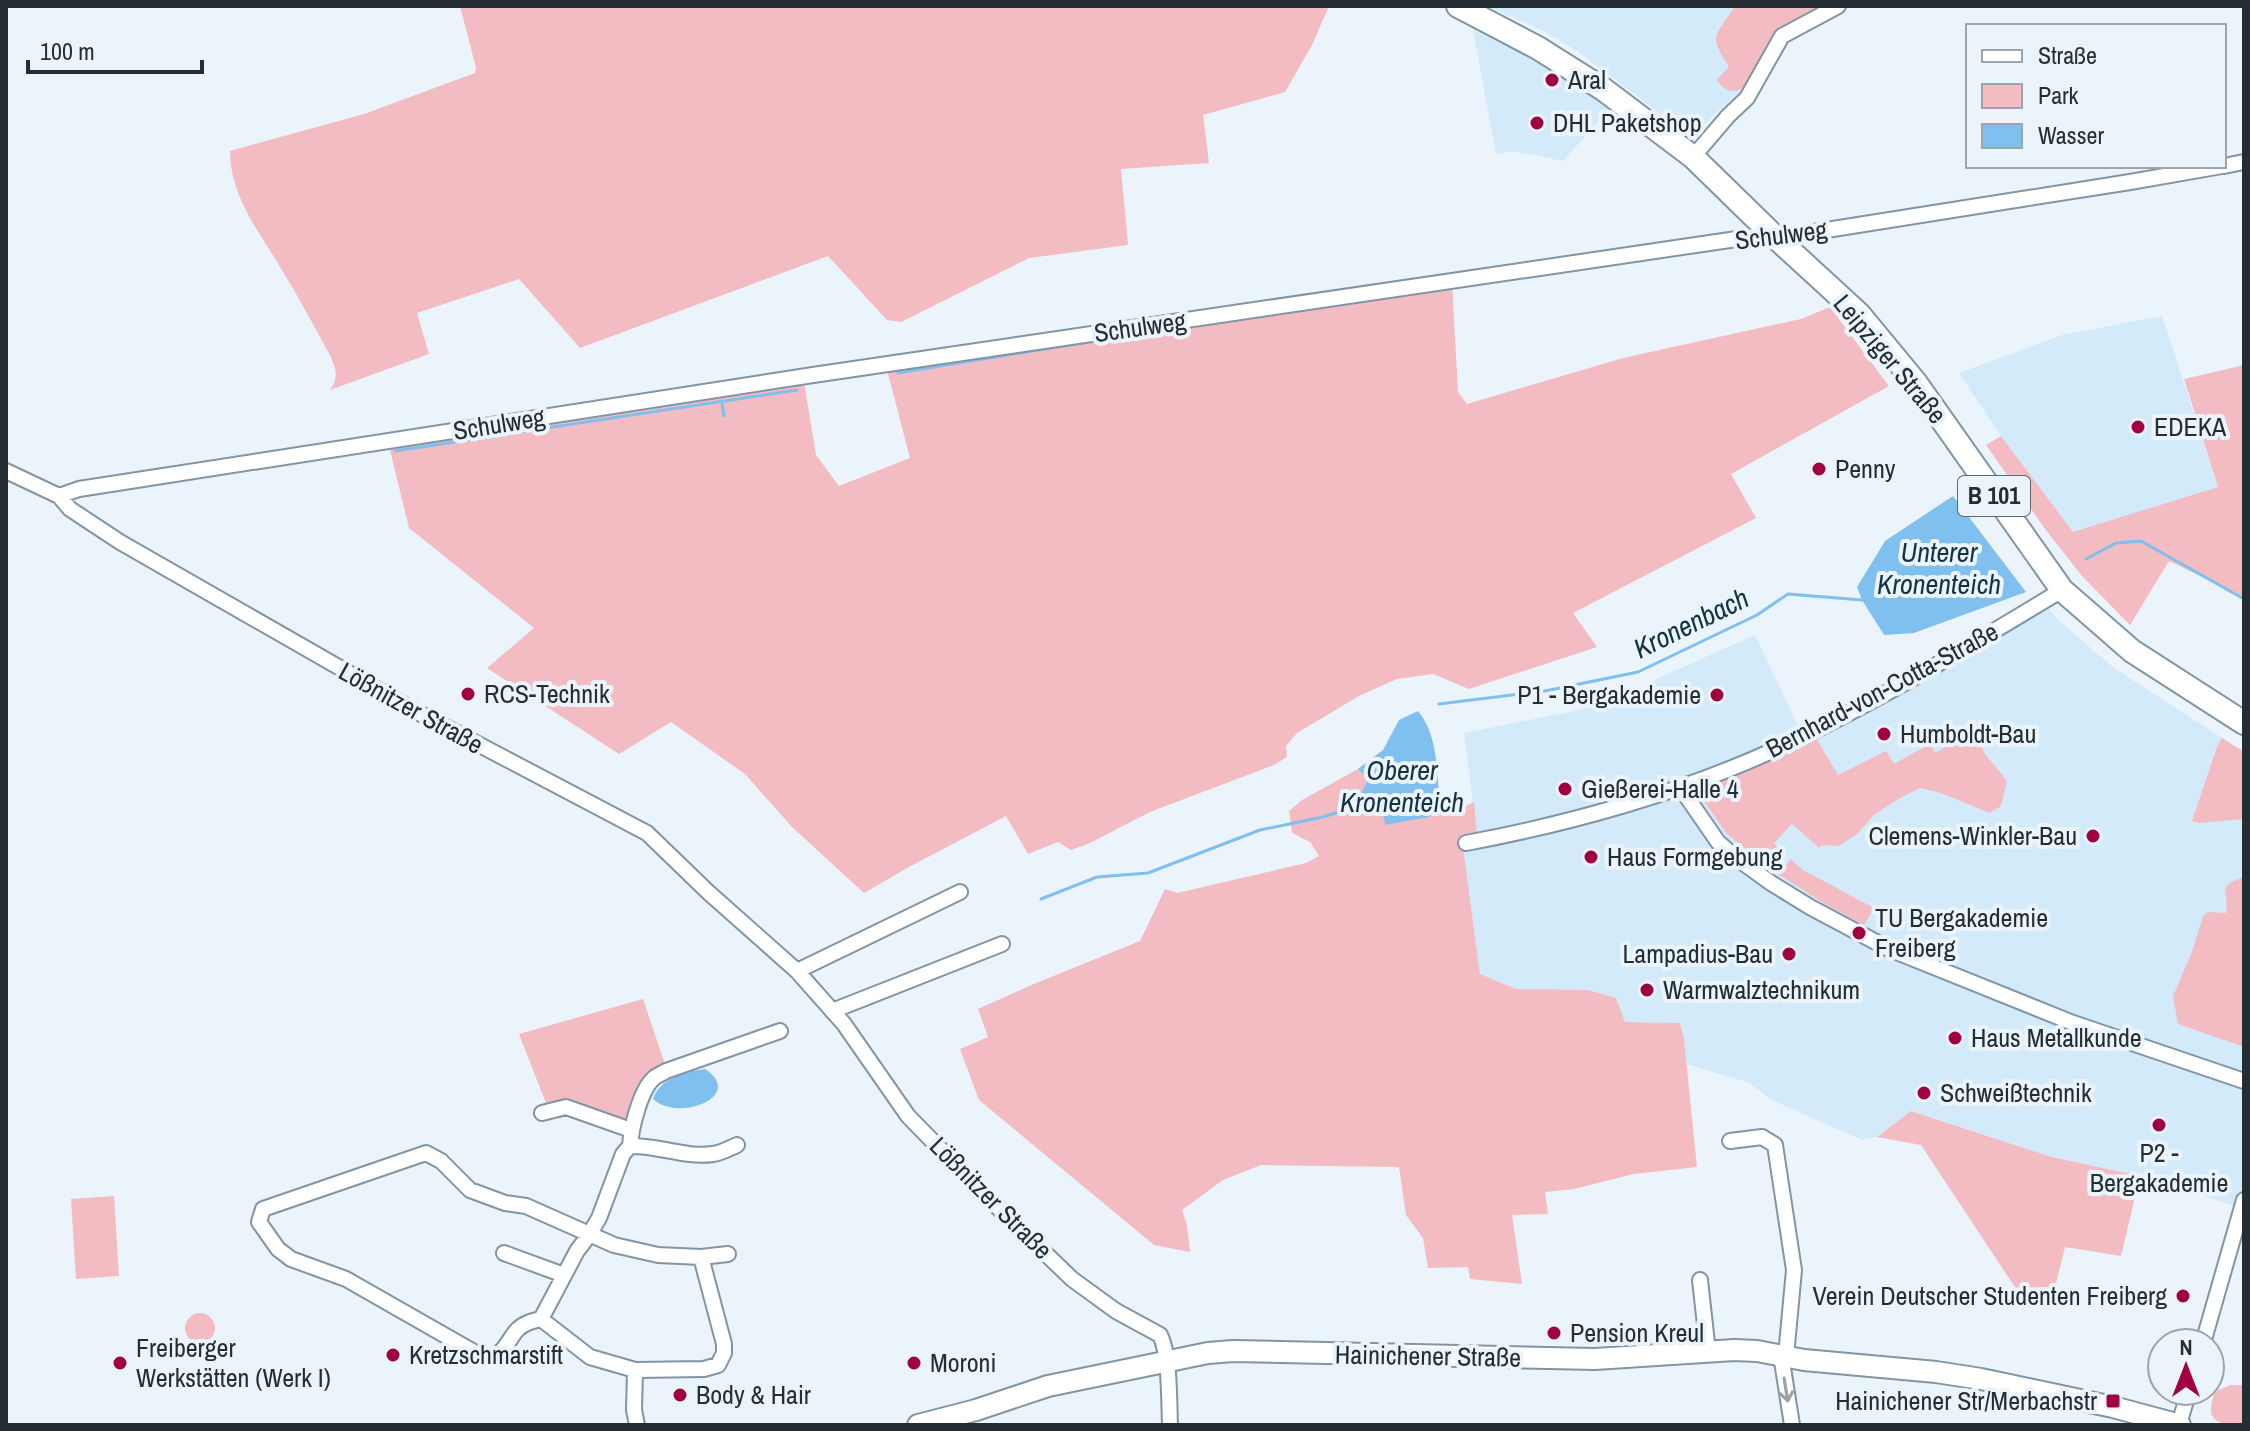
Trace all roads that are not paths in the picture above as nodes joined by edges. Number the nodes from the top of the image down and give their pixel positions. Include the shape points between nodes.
1 (1458, 6) edge
2 (1838, 6) edge
3 (1693, 157) junction
4 (2211, 168) edge
5 (1774, 236) junction
6 (6, 471) edge
7 (59, 496) junction
8 (2062, 590) junction
9 (2244, 723) edge
10 (1680, 787) junction
11 (1466, 843) dead end
12 (960, 892) dead end
13 (1002, 944) dead end
14 (797, 971) junction
15 (832, 1011) junction
16 (780, 1031) dead end
17 (2244, 1081) edge
18 (542, 1113) dead end
19 (631, 1130) junction
20 (1730, 1141) dead end
21 (737, 1145) dead end
22 (630, 1146) junction
23 (2244, 1200) edge
24 (589, 1235) junction
25 (504, 1253) dead end
26 (728, 1254) dead end
27 (701, 1257) junction
28 (564, 1275) junction
29 (1700, 1280) dead end
30 (541, 1319) junction
31 (2208, 1327) edge
32 (1708, 1352) junction
33 (1783, 1356) junction
34 (1166, 1361) junction
35 (635, 1370) junction
36 (636, 1418) edge
37 (2170, 1423) edge
38 (628, 1425) edge
39 (918, 1425) edge
40 (1170, 1425) edge
41 (1792, 1425) edge

1 - 3 main road, Leipziger Straße / B 101 via 1590,81
2 - 3 street via 1782,36 1747,98
3 - 5 main road, Leipziger Straße / B 101
4 - 5 street, Schulweg
5 - 7 street, Schulweg via 813,375
5 - 8 main road, Leipziger Straße / B 101 via 1851,306 1916,383
6 - 7 street, Lößnitzer Straße
7 - 14 street, Lößnitzer Straße via 70,509 147,558 417,712 647,833
8 - 9 main road, Leipziger Straße / B 101 via 2132,651
8 - 10 street, Bernhard-von-Cotta-Straße via 1871,702 1773,750
10 - 11 street, Bernhard-von-Cotta-Straße via 1524,833
10 - 17 street via 1718,842 1735,857 1810,907 1889,949 2073,1023
12 - 14 street
13 - 15 street
14 - 15 street, Lößnitzer Straße
15 - 34 street, Lößnitzer Straße via 908,1116 1072,1279 1160,1335
16 - 19 street via 654,1078
18 - 19 street via 566,1107
19 - 22 street
20 - 33 street via 1762,1137 1775,1145 1794,1270
21 - 22 street via 715,1154
22 - 24 street
23 - 31 street
24 - 27 street via 658,1255
24 - 28 street
24 - 30 street via 526,1206 470,1190 426,1153 263,1209 259,1222 291,1259 346,1279 481,1356 500,1354 518,1329
25 - 28 street
26 - 27 street
27 - 35 street via 724,1344 718,1365
28 - 30 street
29 - 32 street
30 - 35 street via 590,1357
32 - 33 main road, Hainichener Straße
32 - 34 main road, Hainichener Straße via 1577,1359 1233,1351
33 - 37 main road, Hainichener Straße via 1981,1379
33 -> 41 street
34 - 39 main road, Hainichener Straße via 1048,1386
34 - 40 street
35 - 36 street
36 - 38 street

